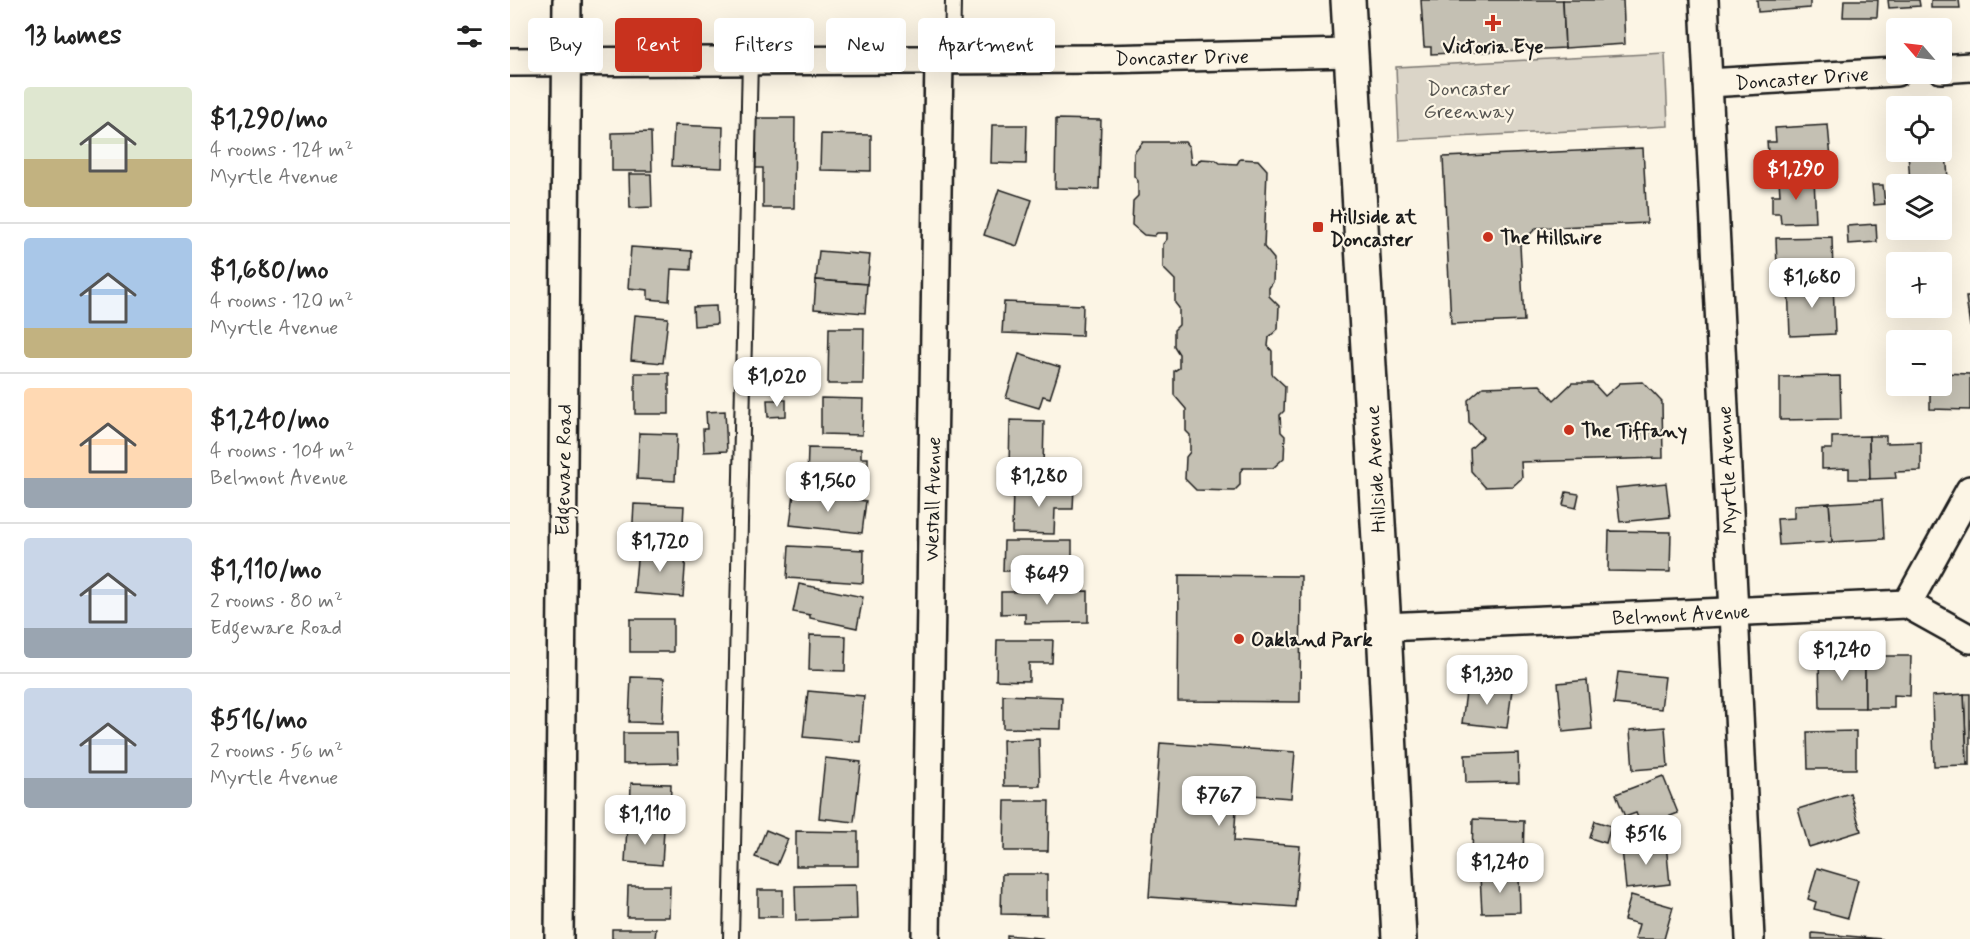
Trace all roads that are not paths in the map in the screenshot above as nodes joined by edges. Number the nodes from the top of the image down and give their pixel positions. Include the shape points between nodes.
1 (567, 0) edge
2 (953, 0) edge
3 (1348, 0) edge
4 (1704, 0) edge
5 (567, 18) edge
6 (951, 18) edge
7 (1350, 53) junction
8 (918, 58) edge
9 (714, 59) edge
10 (814, 59) edge
11 (1055, 59) edge
12 (603, 61) edge
13 (510, 62) edge
14 (528, 62) edge
15 (1970, 67) edge
16 (1952, 68) edge
17 (566, 72) edge
18 (750, 72) edge
19 (945, 72) edge
20 (1886, 73) edge
21 (1708, 83) junction
22 (1970, 490) edge
23 (1908, 604) junction
24 (1733, 611) junction
25 (1384, 627) junction
26 (1970, 639) edge
27 (558, 939) edge
28 (732, 939) edge
29 (926, 939) edge
30 (1399, 939) edge
31 (1750, 939) edge

1 - 5 street, Edgeware Road
2 - 6 lane
3 - 7 main road, Hillside Avenue
4 - 21 street, Myrtle Avenue
7 - 11 street, Doncaster Drive
7 - 25 main road, Hillside Avenue
8 - 10 street, Doncaster Drive
9 - 12 street, Doncaster Drive
13 - 14 street, Doncaster Drive
15 - 16 street
17 - 27 street, Edgeware Road
18 - 28 lane
19 - 29 street, Westall Avenue
20 - 21 street, Doncaster Drive
21 - 24 street, Myrtle Avenue
22 - 23 street
23 - 24 street, Belmont Avenue
23 - 26 street
24 - 25 street, Belmont Avenue
24 - 31 street, Myrtle Avenue
25 - 30 main road, Hillside Avenue

